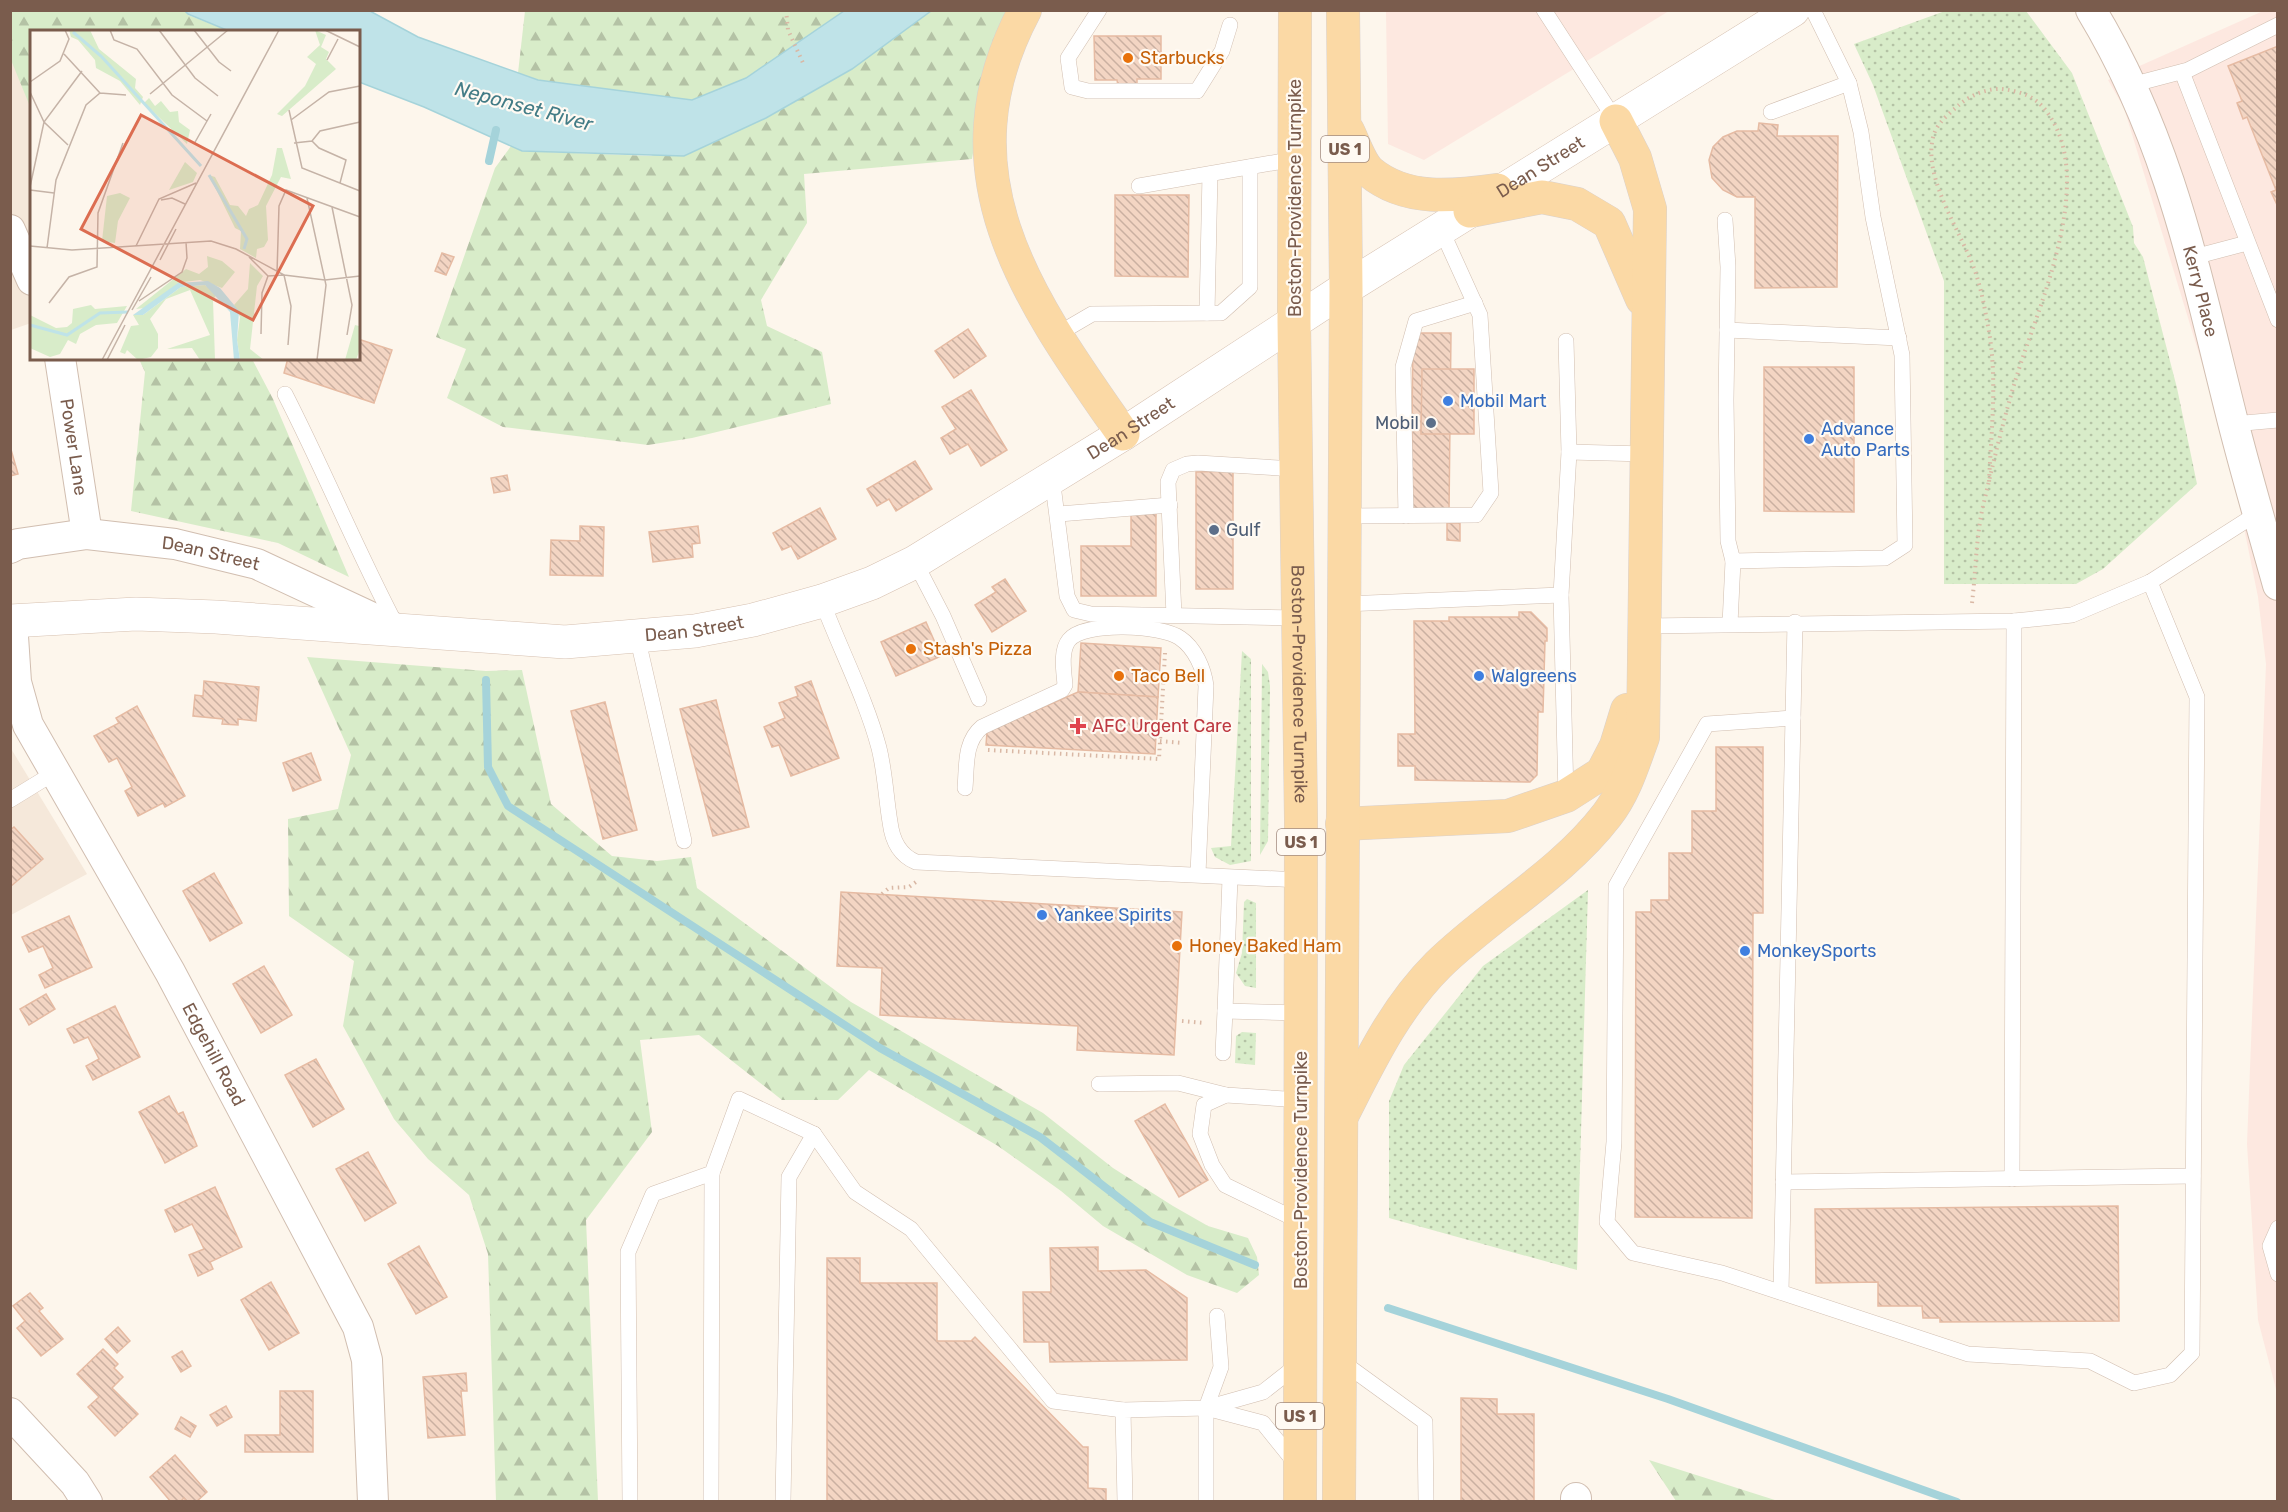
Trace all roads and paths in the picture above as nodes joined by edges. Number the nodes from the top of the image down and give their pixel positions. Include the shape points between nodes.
1 (786, 10) edge
2 (1025, 10) edge
3 (1099, 10) edge
4 (1295, 10) edge
5 (1343, 10) edge
6 (1545, 10) edge
7 (1793, 10) edge
8 (1813, 10) edge
9 (2091, 10) edge
10 (1230, 25) dead end
11 (2277, 25) edge
12 (803, 63) dead end
13 (2182, 72) junction
14 (1849, 83) junction
15 (2131, 85) junction
16 (1771, 112) dead end
17 (1616, 121) junction
18 (1344, 124) junction
19 (1295, 159) junction
20 (1250, 167) junction
21 (1210, 174) junction
22 (1139, 186) dead end
23 (1507, 188) junction
24 (1470, 212) junction
25 (1725, 220) dead end
26 (1441, 229) junction
27 (10, 230) edge
28 (2247, 243) junction
29 (2194, 257) junction
30 (30, 275) edge
31 (1346, 288) junction
32 (1474, 303) junction
33 (1207, 313) junction
34 (1649, 318) junction
35 (2277, 320) edge
36 (1294, 322) junction
37 (1727, 330) junction
38 (1056, 335) junction
39 (1899, 338) junction
40 (1566, 341) dead end
41 (60, 360) edge
42 (285, 394) dead end
43 (2277, 420) edge
44 (2233, 424) junction
45 (1123, 434) junction
46 (1569, 452) junction
47 (1646, 454) junction
48 (1296, 469) junction
49 (1052, 477) junction
50 (1989, 483) junction
51 (1170, 505) junction
52 (2258, 513) junction
53 (1059, 514) junction
54 (1344, 516) junction
55 (1406, 516) junction
56 (87, 534) junction
57 (10, 548) edge
58 (1733, 561) junction
59 (915, 562) junction
60 (2150, 582) junction
61 (2277, 585) edge
62 (1561, 595) junction
63 (822, 601) junction
64 (1344, 604) junction
65 (1174, 615) junction
66 (1298, 618) junction
67 (11, 621) edge
68 (1970, 621) junction
69 (2014, 621) junction
70 (1795, 622) junction
71 (1730, 624) junction
72 (1645, 626) junction
73 (398, 630) junction
74 (637, 636) junction
75 (1166, 646) dead end
76 (979, 699) dead end
77 (1793, 718) junction
78 (987, 750) dead end
79 (54, 773) junction
80 (966, 788) dead end
81 (1566, 796) junction
82 (10, 800) edge
83 (1342, 824) junction
84 (684, 841) dead end
85 (1198, 874) junction
86 (918, 875) dead end
87 (1230, 878) junction
88 (1300, 880) junction
89 (882, 894) dead end
90 (1226, 1011) junction
91 (1302, 1013) junction
92 (1223, 1053) dead end
93 (1099, 1084) dead end
94 (1226, 1095) junction
95 (1301, 1100) junction
96 (1341, 1118) junction
97 (814, 1134) junction
98 (712, 1173) junction
99 (2193, 1176) junction
100 (2012, 1179) junction
101 (1783, 1182) junction
102 (1301, 1222) junction
103 (2277, 1228) edge
104 (2277, 1274) edge
105 (1781, 1292) junction
106 (1217, 1316) dead end
107 (1340, 1360) junction
108 (1300, 1363) junction
109 (1206, 1408) junction
110 (1123, 1410) junction
111 (10, 1413) edge
112 (1300, 1469) junction
113 (87, 1502) edge
114 (373, 1502) edge
115 (630, 1502) edge
116 (711, 1502) edge
117 (783, 1502) edge
118 (1125, 1502) edge
119 (1206, 1502) edge
120 (1300, 1502) edge
121 (1339, 1502) edge
122 (1425, 1502) edge

1 - 12 path via 788,30
2 - 38 main road via 1008,43 994,104 988,155 999,215 1025,285
3 - 10 lane via 1068,58 1072,87 1088,91 1197,92 1222,51
4 - 19 main road, Boston-Providence Turnpike / US 1
5 - 18 main road, US 1
6 - 17 lane
7 - 17 main road, Dean Street
8 - 14 lane
9 - 15 street, Kerry Place
11 - 13 lane
13 - 15 lane
13 - 28 lane
14 - 16 lane
14 - 39 lane
15 - 29 street, Kerry Place via 2164,160
17 - 23 main road, Dean Street
17 - 34 main road via 1635,158 1650,209
18 - 23 main road via 1368,171 1395,187 1453,196
18 - 31 main road, US 1
19 - 20 lane
19 - 36 main road, Boston-Providence Turnpike / US 1
20 - 21 lane
20 - 33 lane via 1250,287 1221,313
21 - 22 lane
21 - 33 lane
23 - 24 main road, Dean Street
24 - 26 main road, Dean Street
24 - 34 main road via 1542,197 1577,204 1609,223
25 - 37 lane
26 - 31 main road, Dean Street
26 - 32 lane
27 - 30 street
28 - 29 lane
28 - 35 lane
29 - 44 street, Kerry Place
31 - 36 main road, Dean Street
31 - 54 main road, US 1
32 - 55 lane via 1416,321 1408,344 1403,368
32 - 55 lane via 1480,315 1491,493 1476,515
33 - 38 lane via 1092,314
34 - 47 main road
36 - 45 main road, Dean Street
36 - 48 main road, Boston-Providence Turnpike / US 1
37 - 39 lane
37 - 58 lane via 1728,541
38 - 45 main road
39 - 58 lane via 1905,545 1884,558
40 - 46 lane
41 - 56 street, Power Lane
42 - 73 lane
43 - 44 lane
44 - 52 street, Kerry Place
45 - 49 main road, Dean Street
46 - 47 lane
46 - 62 lane
47 - 72 main road
48 - 51 lane via 1186,464 1173,470 1168,482
48 - 66 main road, Boston-Providence Turnpike / US 1
49 - 53 lane
49 - 59 main road, Dean Street
50 - 50 path via 2017,376 2050,282 2068,164 2061,132 2042,103 2022,91 1994,88 1968,98 1947,115 1934,134 1932,154 1935,179 1977,276 1988,327 1994,369
50 - 68 path
51 - 53 lane
51 - 65 lane
52 - 60 lane
52 - 61 street, Kerry Place
53 - 65 lane via 1066,596 1074,610 1091,614
54 - 55 lane
54 - 64 main road, US 1
56 - 57 street, Dean Street
56 - 73 street, Dean Street via 174,544 257,564
58 - 71 lane
59 - 63 main road, Dean Street
59 - 76 lane
60 - 69 lane via 2072,615
60 - 99 lane via 2197,698
62 - 64 lane
62 - 81 lane
63 - 74 main road, Dean Street via 706,629
63 - 85 lane via 875,737 891,830 908,859
64 - 83 main road, US 1
65 - 66 lane
66 - 88 main road, Boston-Providence Turnpike / US 1
67 - 73 main road, Dean Street via 136,614
67 - 79 street, Edgehill Road via 16,682 28,725
68 - 69 lane
68 - 70 lane
69 - 100 lane
70 - 71 lane
70 - 77 lane
71 - 72 lane
72 - 81 main road via 1616,746 1602,773
72 - 96 main road via 1643,737 1627,782 1607,815 1552,869 1475,929 1405,1001
73 - 74 main road, Dean Street via 565,642
74 - 84 lane
75 - 78 path via 1159,759
77 - 101 lane
77 - 105 lane via 1707,724 1616,886 1614,1142 1607,1222 1633,1253 1722,1273
79 - 82 lane
79 - 114 street, Edgehill Road via 170,972 358,1327 367,1360
80 - 85 lane via 973,734 1062,690 1068,641 1092,628 1174,634 1187,644 1203,670 1206,686
81 - 83 main road via 1508,816
83 - 96 main road, US 1
85 - 87 lane
86 - 89 path via 914,885 889,888
87 - 88 lane
87 - 90 lane
88 - 91 main road, Boston-Providence Turnpike / US 1
90 - 91 lane
90 - 92 lane
91 - 95 main road, Boston-Providence Turnpike / US 1
93 - 94 lane via 1178,1083
94 - 95 lane
94 - 102 lane via 1204,1105 1200,1134 1212,1165 1225,1185
95 - 102 main road, Boston-Providence Turnpike / US 1
96 - 107 main road, US 1
97 - 98 lane via 739,1099
97 - 110 lane via 855,1192 911,1229 1053,1401
97 - 117 lane via 789,1177
98 - 115 lane via 653,1194 628,1252
98 - 116 lane
99 - 100 lane
99 - 105 lane via 2192,1353 2170,1375 2134,1383 2090,1361 1968,1354
100 - 101 lane
101 - 105 lane
102 - 108 main road, Boston-Providence Turnpike / US 1
103 - 104 lane via 2270,1246
106 - 109 lane via 1221,1367
107 - 121 main road, US 1
107 - 122 lane via 1425,1422
108 - 109 lane via 1263,1392
108 - 112 main road, Boston-Providence Turnpike / US 1
109 - 110 lane
109 - 112 lane via 1263,1423
109 - 119 lane
110 - 118 lane
111 - 113 street via 75,1483
112 - 120 main road, Boston-Providence Turnpike / US 1

